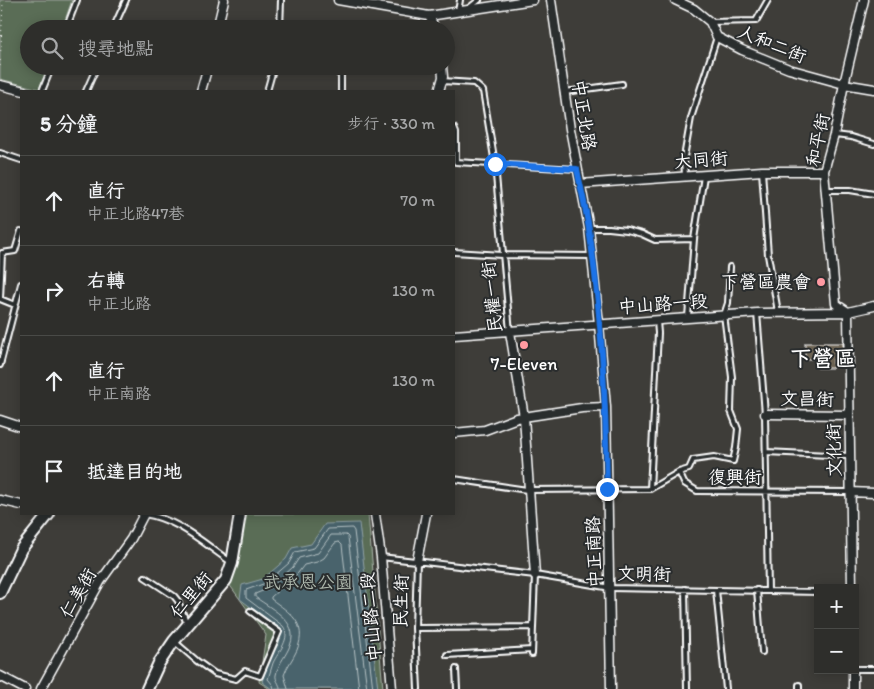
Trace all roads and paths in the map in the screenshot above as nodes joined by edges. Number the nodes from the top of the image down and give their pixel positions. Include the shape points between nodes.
1 (77, 0) edge
2 (126, 0) edge
3 (224, 0) edge
4 (281, 0) edge
5 (338, 0) edge
6 (460, 0) edge
7 (479, 0) edge
8 (533, 0) edge
9 (551, 0) edge
10 (675, 0) edge
11 (768, 0) edge
12 (864, 0) edge
13 (350, 1) edge
14 (3, 3) dead end
15 (461, 12) junction
16 (429, 16) junction
17 (69, 20) edge
18 (117, 20) edge
19 (219, 20) edge
20 (280, 20) edge
21 (431, 20) edge
22 (710, 22) junction
23 (717, 37) junction
24 (0, 66) edge
25 (48, 75) edge
26 (93, 75) edge
27 (205, 75) edge
28 (271, 75) edge
29 (340, 75) edge
30 (442, 75) edge
31 (442, 81) junction
32 (622, 84) dead end
33 (844, 84) junction
34 (0, 85) edge
35 (874, 89) edge
36 (20, 90) edge
37 (42, 90) edge
38 (86, 90) edge
39 (201, 90) edge
40 (267, 90) edge
41 (342, 90) edge
42 (439, 90) edge
43 (565, 92) junction
44 (455, 130) edge
45 (834, 135) junction
46 (874, 144) edge
47 (0, 153) edge
48 (20, 160) edge
49 (495, 164) junction
50 (577, 169) junction
51 (762, 171) junction
52 (824, 171) junction
53 (685, 176) junction
54 (704, 176) junction
55 (580, 184) junction
56 (826, 191) junction
57 (874, 194) edge
58 (589, 228) junction
59 (20, 234) edge
60 (694, 239) junction
61 (455, 252) edge
62 (502, 255) junction
63 (592, 256) junction
64 (730, 267) dead end
65 (20, 288) edge
66 (0, 299) edge
67 (15, 305) junction
68 (874, 306) edge
69 (757, 312) junction
70 (778, 312) junction
71 (848, 312) junction
72 (724, 315) junction
73 (688, 318) junction
74 (657, 321) junction
75 (599, 324) junction
76 (510, 332) junction
77 (455, 335) edge
78 (0, 365) edge
79 (606, 407) junction
80 (765, 414) junction
81 (849, 415) junction
82 (524, 417) junction
83 (0, 420) edge
84 (20, 427) edge
85 (455, 433) edge
86 (766, 452) junction
87 (850, 456) junction
88 (679, 472) junction
89 (455, 479) edge
90 (607, 489) junction
91 (527, 490) junction
92 (650, 490) junction
93 (767, 491) junction
94 (850, 492) junction
95 (874, 493) edge
96 (0, 500) edge
97 (20, 505) edge
98 (48, 515) edge
99 (143, 515) edge
100 (151, 515) edge
101 (240, 515) edge
102 (375, 515) edge
103 (426, 515) edge
104 (381, 557) junction
105 (417, 561) junction
106 (232, 563) junction
107 (535, 575) junction
108 (145, 577) dead end
109 (852, 584) edge
110 (611, 588) junction
111 (685, 589) junction
112 (716, 590) junction
113 (757, 590) junction
114 (768, 591) junction
115 (814, 592) edge
116 (0, 593) edge
117 (250, 611) dead end
118 (187, 625) junction
119 (533, 627) junction
120 (415, 628) junction
121 (174, 641) junction
122 (762, 652) dead end
123 (446, 655) dead end
124 (456, 669) dead end
125 (874, 669) edge
126 (859, 670) edge
127 (854, 674) edge
128 (0, 676) edge
129 (26, 689) edge
130 (41, 689) edge
131 (147, 689) edge
132 (392, 689) edge
133 (418, 689) edge
134 (457, 689) edge
135 (611, 689) edge
136 (687, 689) edge
137 (726, 689) edge
138 (853, 689) edge

1 - 17 lane
2 - 18 lane
3 - 19 street
4 - 20 lane
5 - 13 street
6 - 15 lane
7 - 15 lane
8 - 15 street
9 - 43 street, 中正北路
10 - 22 street, 人和二街
11 - 22 lane via 756,21
12 - 33 street, 和平街
13 - 16 street
14 - 24 path
15 - 16 street
16 - 21 street
22 - 23 street, 人和二街
23 - 33 street, 人和二街 via 788,69
23 - 53 lane via 691,118 684,157
25 - 37 lane
26 - 38 lane
27 - 39 street
28 - 40 lane
29 - 41 lane
30 - 31 street
31 - 42 street
31 - 49 lane, 民權一街 via 474,82 483,91
32 - 43 lane
33 - 35 street, 人和二街
33 - 45 street, 和平街
34 - 36 street
43 - 50 street, 中正北路
44 - 49 lane via 456,162
45 - 46 lane
45 - 52 street, 和平街
47 - 48 lane
49 - 50 lane
49 - 62 lane, 民權一街
50 - 55 street, 中正北路
51 - 52 street, 大同街
51 - 54 street, 大同街
51 - 70 lane via 768,255
52 - 56 street, 和平街
53 - 54 street, 大同街
53 - 55 street, 大同街
54 - 60 lane
55 - 58 street, 中正北路
56 - 57 lane
56 - 71 street, 和平街 via 836,304
58 - 60 lane via 627,230 655,240
58 - 63 street, 中正北路
59 - 66 lane via 15,251 2,253
60 - 73 lane
61 - 62 lane
62 - 63 lane
62 - 76 lane, 民權一街
63 - 75 street, 中正北路
64 - 72 lane
65 - 67 lane
66 - 67 lane
67 - 78 lane
68 - 71 street, 中山路一段
69 - 70 street, 中山路一段
69 - 72 street, 中山路一段
69 - 80 lane
70 - 71 street, 中山路一段
71 - 81 street, 文化街
72 - 73 street, 中山路一段
72 - 88 lane via 732,377 731,411 738,429 733,461 714,456 693,460 689,469
73 - 74 street, 中山路一段
74 - 75 street, 中山路一段
74 - 92 lane
75 - 76 street, 中山路一段
75 - 79 street, 中正南路
76 - 77 street, 中山路一段
76 - 82 street, 民權一街
79 - 82 street
79 - 90 street, 中正南路
80 - 81 street, 文昌街
80 - 86 lane
81 - 87 street, 文化街
82 - 85 street via 485,430
82 - 91 street, 民權一街
83 - 84 street
86 - 87 lane
86 - 93 lane
87 - 94 street, 文化街
88 - 92 lane
88 - 93 lane, 復興街 via 684,483 697,491
89 - 91 lane
90 - 91 lane
90 - 92 lane
90 - 110 street, 中正南路
91 - 107 street, 民權一街
93 - 94 lane, 復興街
93 - 114 lane
94 - 95 street
94 - 109 street, 文化街
96 - 97 street
98 - 116 street via 21,549
99 - 130 street, 仁美街 via 131,539 100,582
100 - 106 lane, 仁美街 via 187,530
101 - 106 street, 仁里街
102 - 104 street, 中山路二段
103 - 105 street, 民生街
104 - 105 lane, 文明街
104 - 132 street, 中山路二段
105 - 107 lane, 文明街
105 - 120 lane, 民生街
106 - 118 street, 仁里街 via 226,580
107 - 110 lane, 文明街
107 - 119 lane
108 - 118 lane via 174,596
110 - 111 lane, 文明街
110 - 135 street, 中正南路
111 - 112 lane, 文明街
111 - 136 lane
112 - 113 lane, 文明街
112 - 137 lane
113 - 114 lane, 文明街
113 - 122 lane
114 - 115 lane, 文明街
117 - 121 lane via 279,632 260,676 245,671 236,679 215,674
118 - 121 street, 仁里街
119 - 120 lane
119 - 123 lane via 532,652
120 - 133 lane, 民生街
121 - 131 street, 仁里街
124 - 134 lane
125 - 126 lane
127 - 138 street
128 - 129 street

